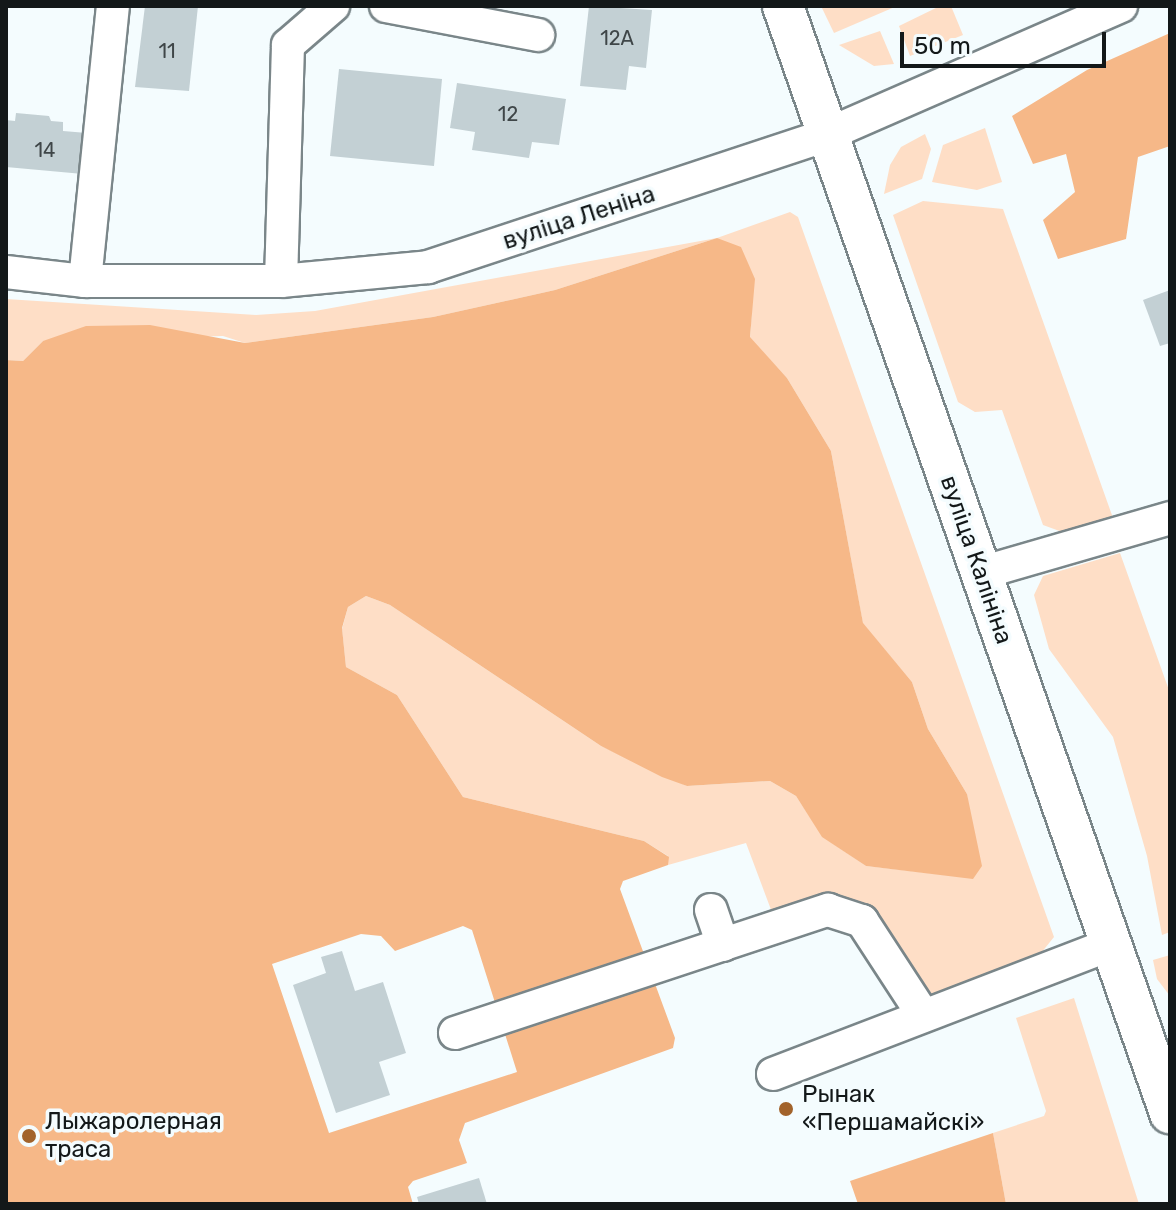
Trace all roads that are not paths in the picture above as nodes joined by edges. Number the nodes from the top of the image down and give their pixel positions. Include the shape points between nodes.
1 (113, 6) edge
2 (333, 6) edge
3 (386, 6) edge
4 (783, 6) edge
5 (1121, 6) edge
6 (538, 35) dead end
7 (826, 135) junction
8 (6, 272) edge
9 (85, 281) junction
10 (281, 281) junction
11 (1170, 518) edge
12 (981, 573) junction
13 (711, 910) dead end
14 (723, 945) junction
15 (1109, 945) junction
16 (924, 1016) junction
17 (455, 1033) dead end
18 (1157, 1040) edge
19 (773, 1074) dead end
20 (1170, 1113) edge

1 - 9 street
2 - 10 street via 288,45
3 - 6 street
4 - 7 main road, вуліца Калініна
5 - 7 street, вуліца Леніна
7 - 10 street, вуліца Леніна via 428,267
7 - 12 main road, вуліца Калініна
8 - 9 street, вуліца Леніна
9 - 10 street, вуліца Леніна
11 - 12 street
12 - 15 main road, вуліца Калініна
13 - 14 street
14 - 16 street via 828,910 862,921
14 - 17 street
15 - 16 street
15 - 18 main road, вуліца Калініна
16 - 19 street
18 - 20 main road, вуліца Калініна

